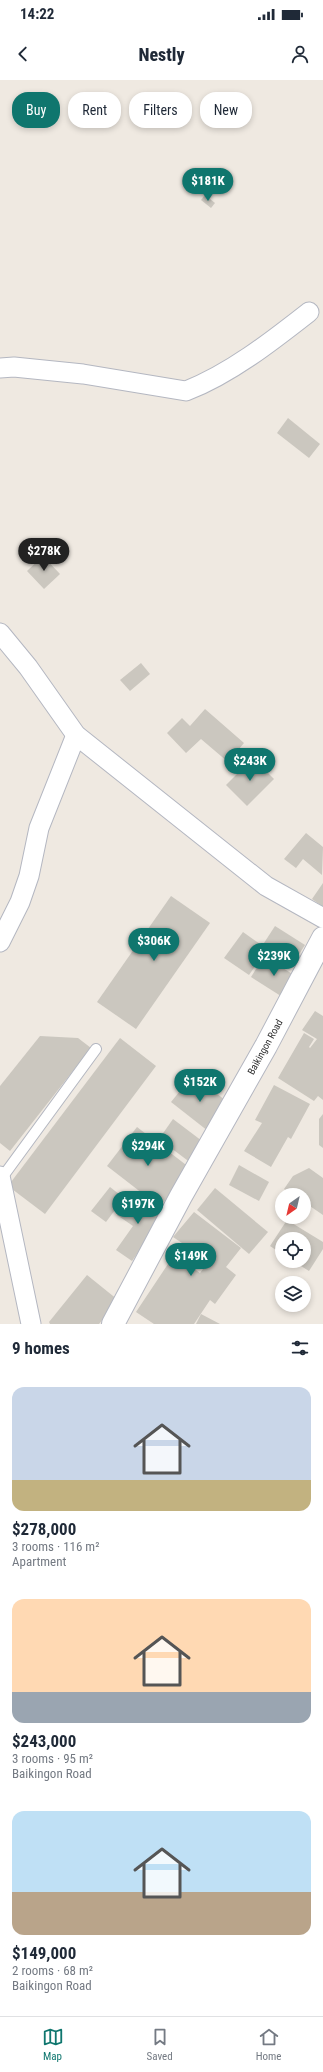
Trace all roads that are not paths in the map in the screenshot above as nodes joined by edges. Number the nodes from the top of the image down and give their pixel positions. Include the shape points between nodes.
1 (308, 312) dead end
2 (0, 368) edge
3 (0, 633) edge
4 (76, 735) junction
5 (323, 918) edge
6 (323, 938) edge
7 (0, 942) edge
8 (96, 1049) dead end
9 (1, 1177) edge
10 (31, 1324) edge
11 (112, 1324) edge

1 - 2 street via 271,342 200,385 186,390 83,374 14,367
3 - 4 street
4 - 5 street via 266,886
4 - 7 street via 39,828 29,876 20,902
6 - 11 street, Baikingon Road
8 - 9 lane
9 - 10 street

